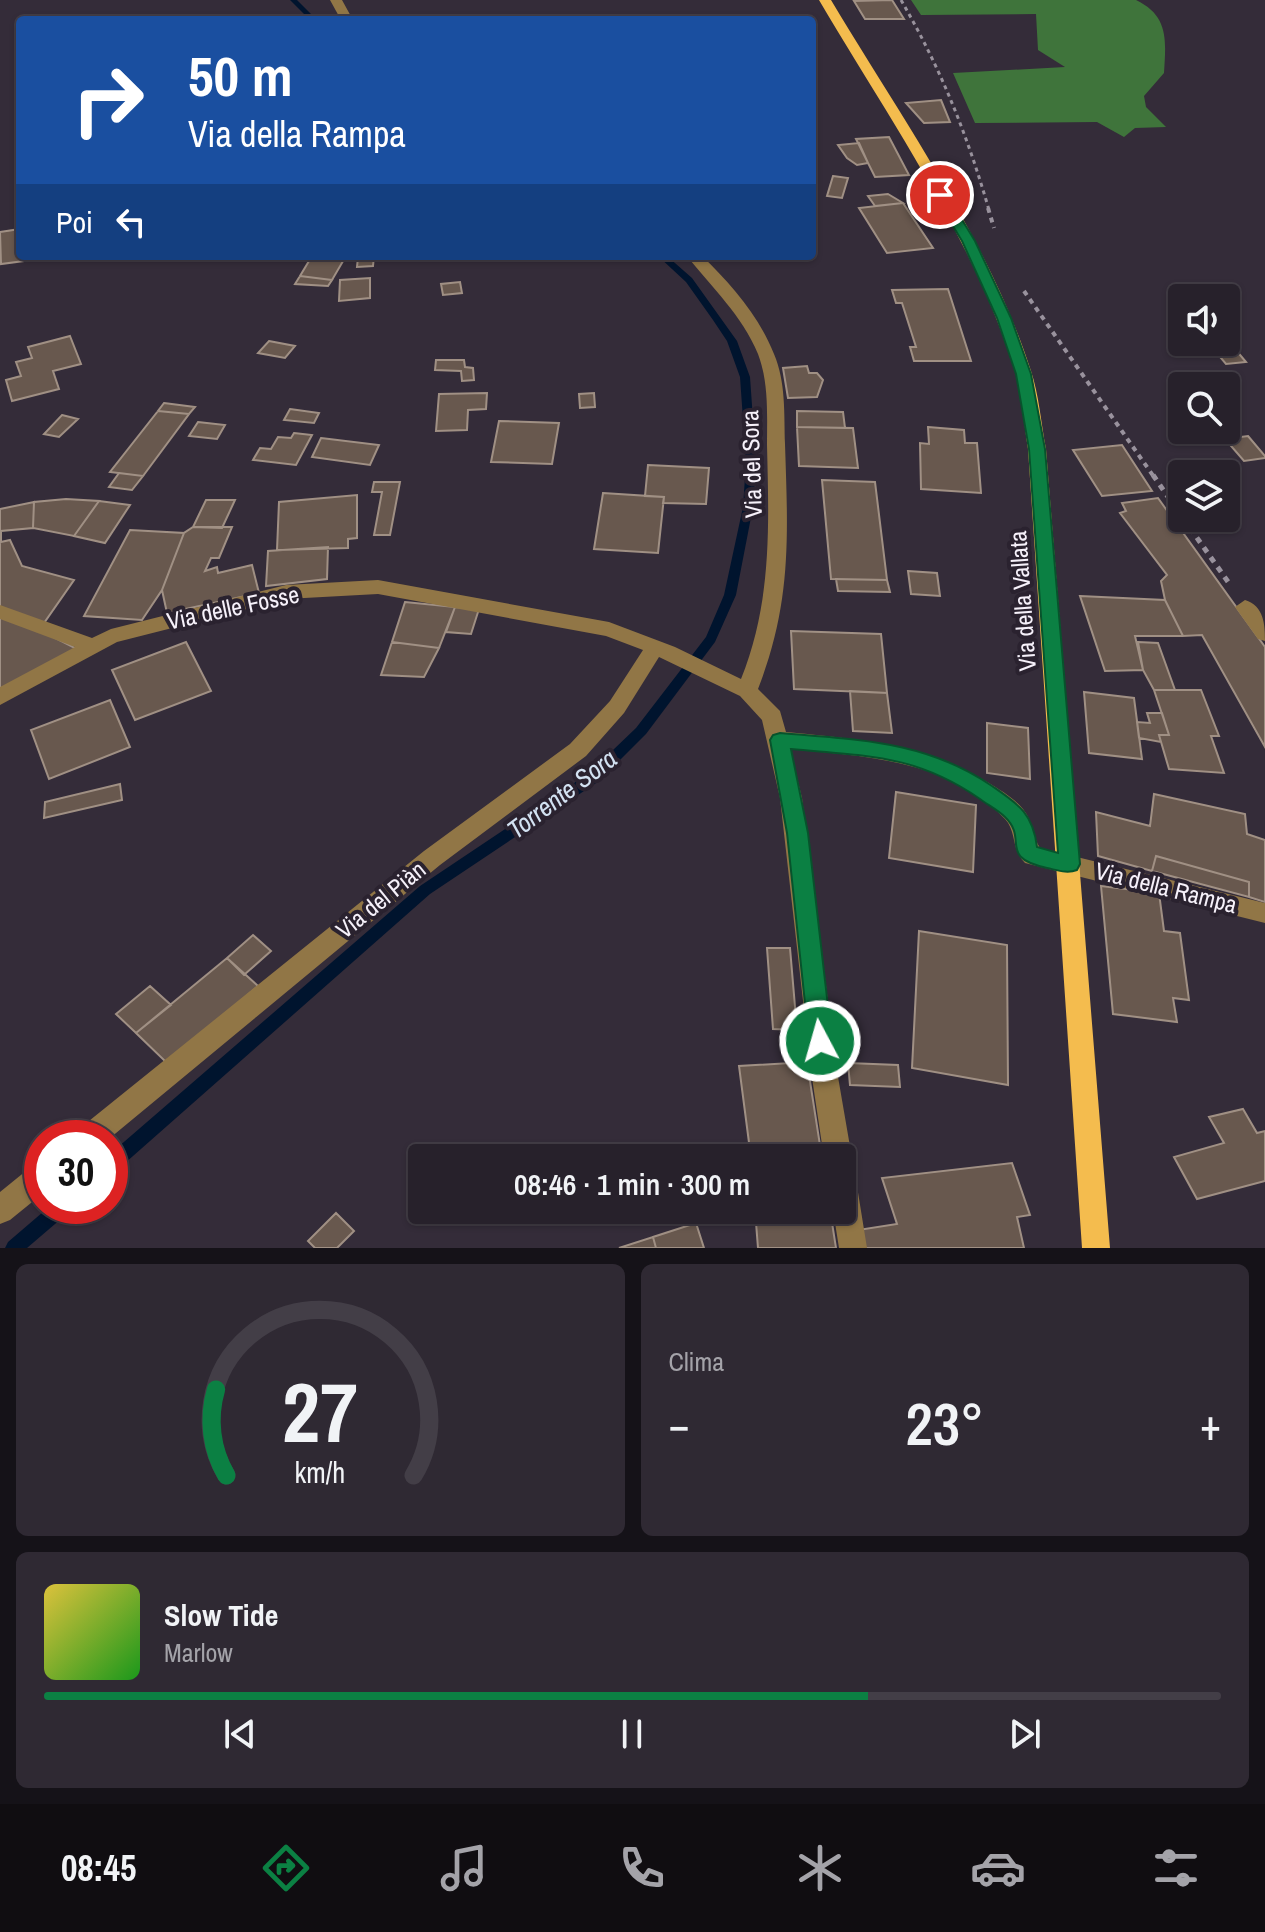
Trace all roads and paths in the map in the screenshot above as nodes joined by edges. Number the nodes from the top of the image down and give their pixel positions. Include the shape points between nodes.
1 (825, 0) edge
2 (901, 0) edge
3 (997, 237) dead end
4 (698, 260) edge
5 (1017, 280) dead end
6 (1168, 497) edge
7 (1192, 532) edge
8 (1245, 607) joint
9 (0, 612) edge
10 (1265, 634) edge
11 (91, 645) junction
12 (662, 650) junction
13 (747, 691) junction
14 (0, 697) edge
15 (780, 740) junction
16 (1069, 864) junction
17 (1265, 913) edge
18 (111, 1120) edge
19 (836, 1144) edge
20 (24, 1191) edge
21 (0, 1210) edge
22 (849, 1224) edge
23 (853, 1248) edge
24 (1096, 1248) edge

1 - 16 main road, Via della Vallata via 968,241 1024,374 1037,449
2 - 3 path via 969,140
4 - 13 street, Via del Sora via 747,319 765,353 773,388 775,600
5 - 6 path
7 - 8 path
8 - 10 street
9 - 11 street
11 - 12 street, Via delle Fosse via 286,592 378,587 585,624
11 - 14 street, Via delle Fosse
12 - 13 street, Via delle Fosse
12 - 18 street, Via del Piàn via 578,750 432,858
13 - 15 street via 772,717
15 - 16 street, Via della Rampa via 927,760 1013,811 1033,856
15 - 19 street via 798,833
16 - 17 street, Via della Rampa
16 - 24 main road, Via della Vallata
20 - 21 street
22 - 23 street

